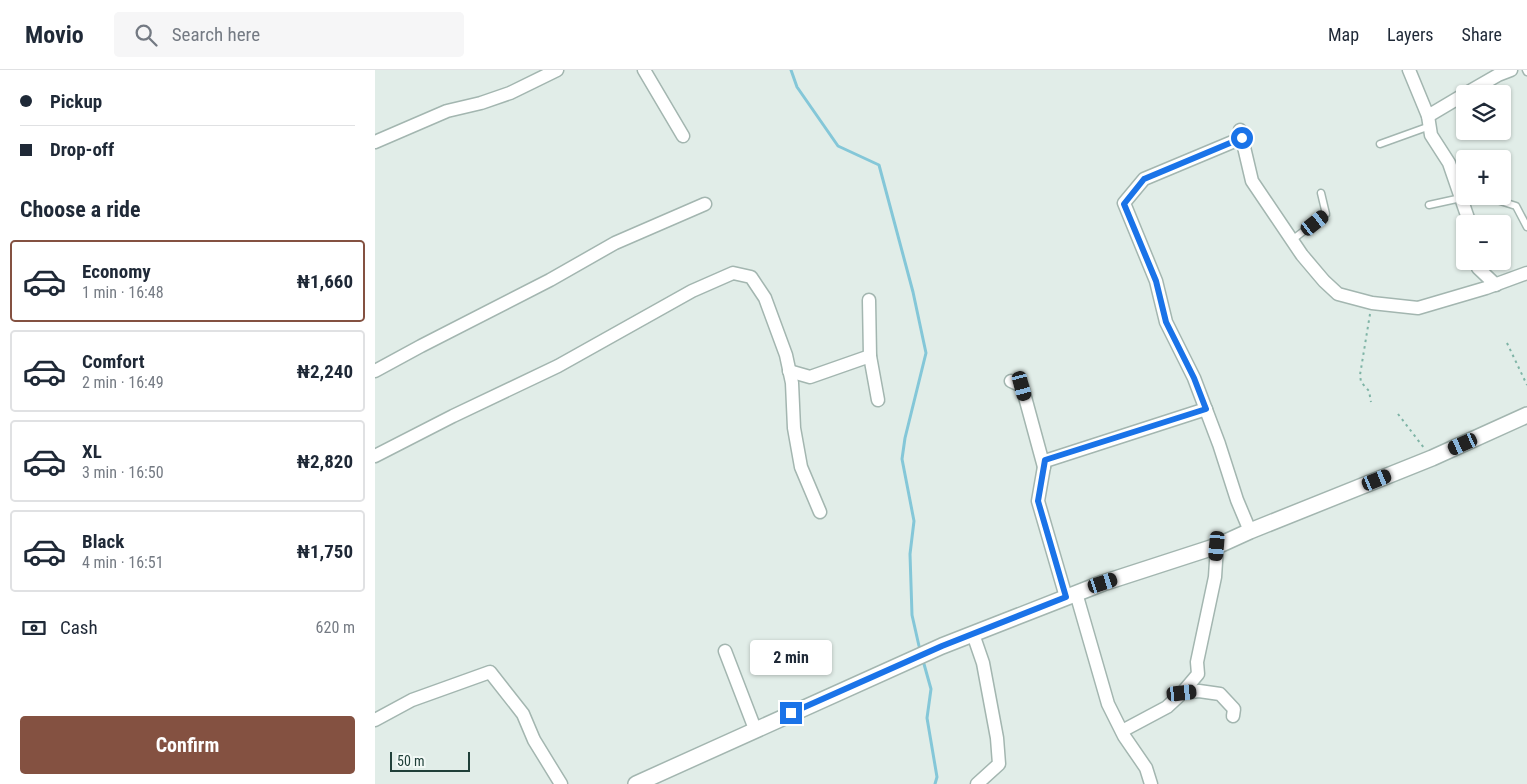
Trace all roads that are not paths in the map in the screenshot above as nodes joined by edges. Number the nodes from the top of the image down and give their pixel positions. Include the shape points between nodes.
1 (557, 70) edge
2 (644, 70) edge
3 (1409, 70) edge
4 (1511, 70) edge
5 (1481, 85) edge
6 (1456, 101) edge
7 (1429, 121) junction
8 (683, 136) dead end
9 (375, 142) edge
10 (1380, 144) dead end
11 (1456, 183) edge
12 (1321, 193) dead end
13 (1456, 199) edge
14 (705, 204) dead end
15 (1511, 204) edge
16 (1429, 205) dead end
17 (1527, 227) edge
18 (1293, 240) junction
19 (1480, 270) edge
20 (1527, 273) edge
21 (1496, 285) junction
22 (869, 300) dead end
23 (870, 356) junction
24 (375, 371) edge
25 (789, 371) junction
26 (1011, 381) dead end
27 (878, 400) dead end
28 (1206, 409) junction
29 (1527, 415) edge
30 (375, 456) edge
31 (1044, 467) junction
32 (820, 512) dead end
33 (1250, 531) junction
34 (1217, 546) junction
35 (1071, 595) junction
36 (973, 634) junction
37 (725, 651) dead end
38 (1182, 693) junction
39 (1233, 716) dead end
40 (375, 720) edge
41 (755, 729) junction
42 (1122, 731) junction
43 (561, 784) edge
44 (636, 784) edge
45 (977, 784) edge
46 (1151, 784) edge

1 - 9 street via 510,93 447,111
2 - 8 street
3 - 7 street
4 - 5 street
6 - 7 street
7 - 10 lane
7 - 11 street via 1431,135 1449,162
12 - 18 lane via 1326,214
13 - 16 lane
14 - 24 street via 615,242 550,280
15 - 17 lane via 1516,206
18 - 21 street via 1313,268 1338,294 1372,303 1418,308
18 - 28 street via 1252,181 1241,134 1144,179 1124,204 1156,281 1166,322
19 - 21 street
20 - 21 street
22 - 23 street
23 - 25 street via 811,377
23 - 27 street
25 - 30 street via 765,298 751,277 733,273 692,291 558,366
25 - 32 street via 801,466
26 - 31 street via 1022,386
28 - 31 street via 1045,460
28 - 33 street
29 - 33 street via 1432,458
31 - 35 street via 1038,501
33 - 34 street
34 - 35 street
34 - 38 street via 1215,578 1197,662 1198,674
35 - 36 street
35 - 42 street via 1109,704
36 - 41 street
36 - 45 street via 983,663 999,764
37 - 41 street
38 - 39 street via 1220,694 1234,709
38 - 42 street via 1167,707
40 - 43 street via 412,700 490,672 523,714
41 - 44 street
42 - 46 street via 1146,768

